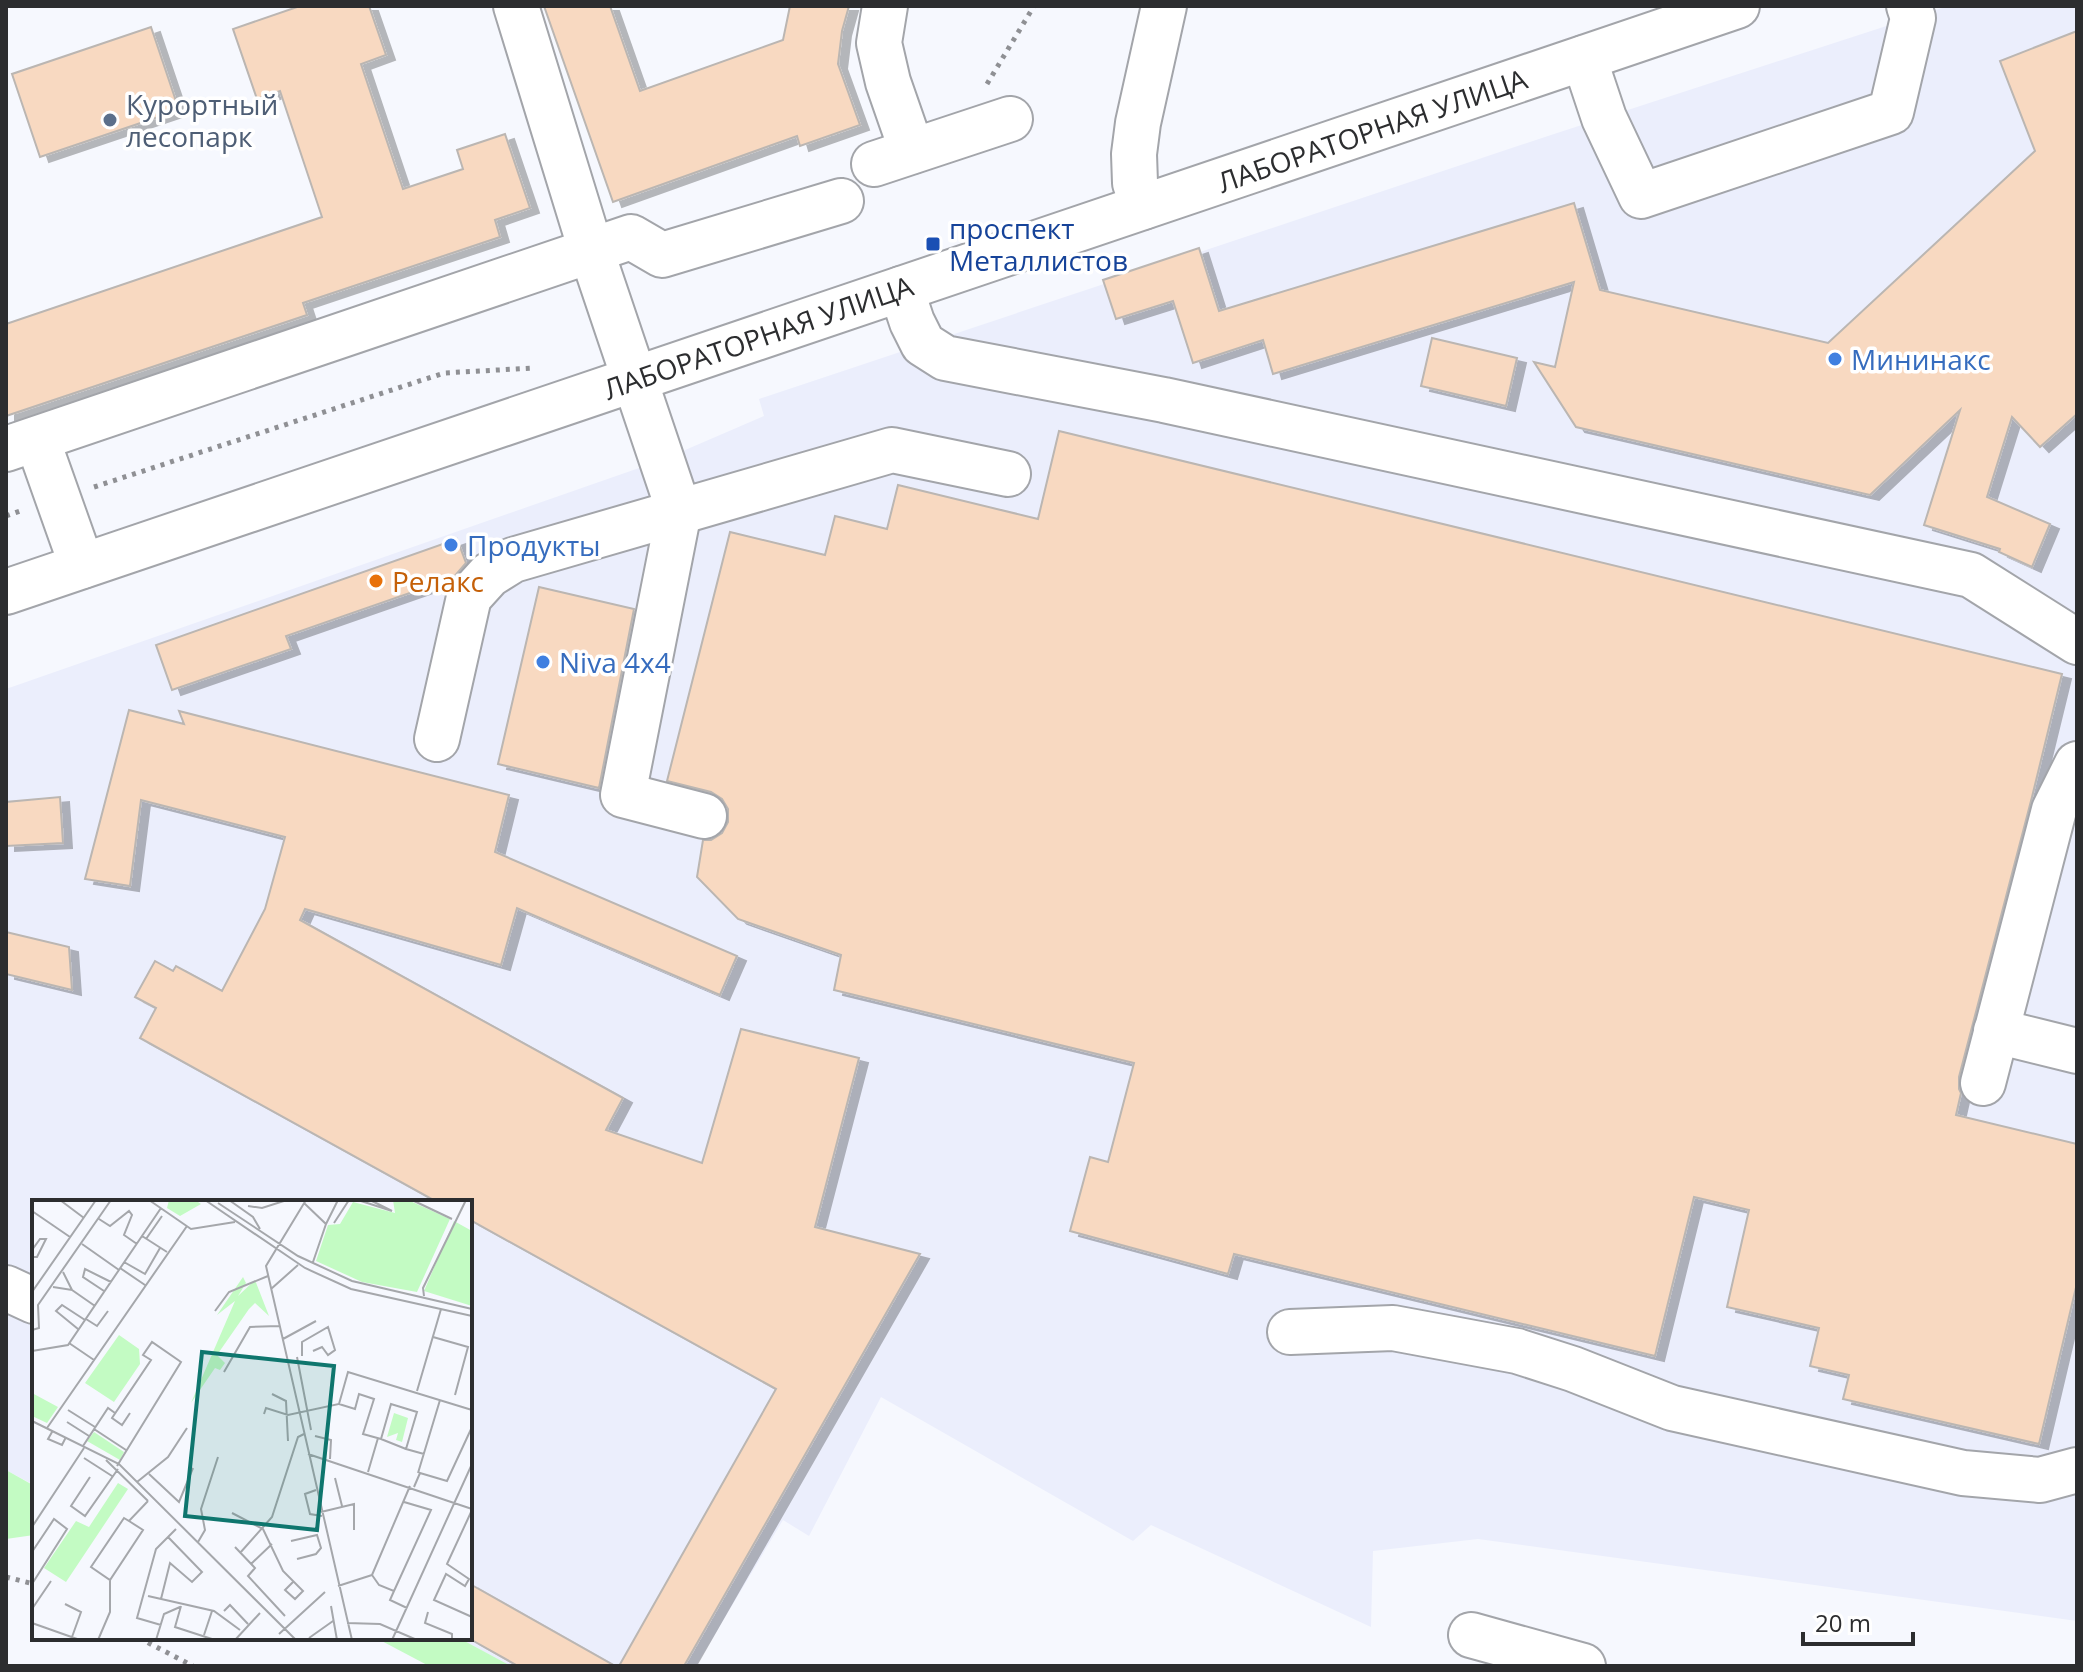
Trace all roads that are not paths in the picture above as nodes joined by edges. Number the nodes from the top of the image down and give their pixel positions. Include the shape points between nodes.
1 (516, 6) edge
2 (885, 6) edge
3 (1164, 6) edge
4 (1737, 6) edge
5 (1909, 6) edge
6 (1584, 58) junction
7 (998, 102) road end
8 (841, 201) dead end
9 (1143, 207) junction
10 (591, 250) junction
11 (901, 289) junction
12 (634, 379) junction
13 (22, 444) edge
14 (1008, 474) dead end
15 (679, 511) junction
16 (82, 566) junction
17 (6, 592) edge
18 (2077, 642) edge
19 (437, 739) dead end
20 (2077, 764) edge
21 (704, 816) dead end
22 (1996, 1031) junction
23 (2077, 1051) edge
24 (1983, 1083) dead end
25 (6, 1288) edge
26 (32, 1300) edge
27 (1290, 1332) dead end
28 (2077, 1470) edge
29 (1471, 1635) dead end
30 (1583, 1666) edge

1 - 10 street
2 - 7 street via 879,43 888,82 893,157
3 - 9 street via 1134,154
4 - 6 street, ЛАБОРАТОРНАЯ УЛИЦА
5 - 6 street via 1913,18 1891,112 1641,196 1604,118
6 - 9 street, ЛАБОРАТОРНАЯ УЛИЦА
8 - 10 street via 662,255 631,237
9 - 11 street, ЛАБОРАТОРНАЯ УЛИЦА
10 - 12 street
10 - 13 street
11 - 12 street, ЛАБОРАТОРНАЯ УЛИЦА
11 - 18 street via 923,344 945,358 1164,400 1971,575
12 - 15 street
12 - 16 street, ЛАБОРАТОРНАЯ УЛИЦА
13 - 16 street via 59,499
14 - 15 street via 892,450
15 - 19 street via 513,560 489,575 469,597
15 - 21 street via 623,795
16 - 17 street, ЛАБОРАТОРНАЯ УЛИЦА
20 - 22 street via 2054,810
22 - 23 street
22 - 24 street
25 - 26 street
27 - 28 street via 1393,1328 1517,1351 1672,1408 1963,1473 2040,1480
29 - 30 street

